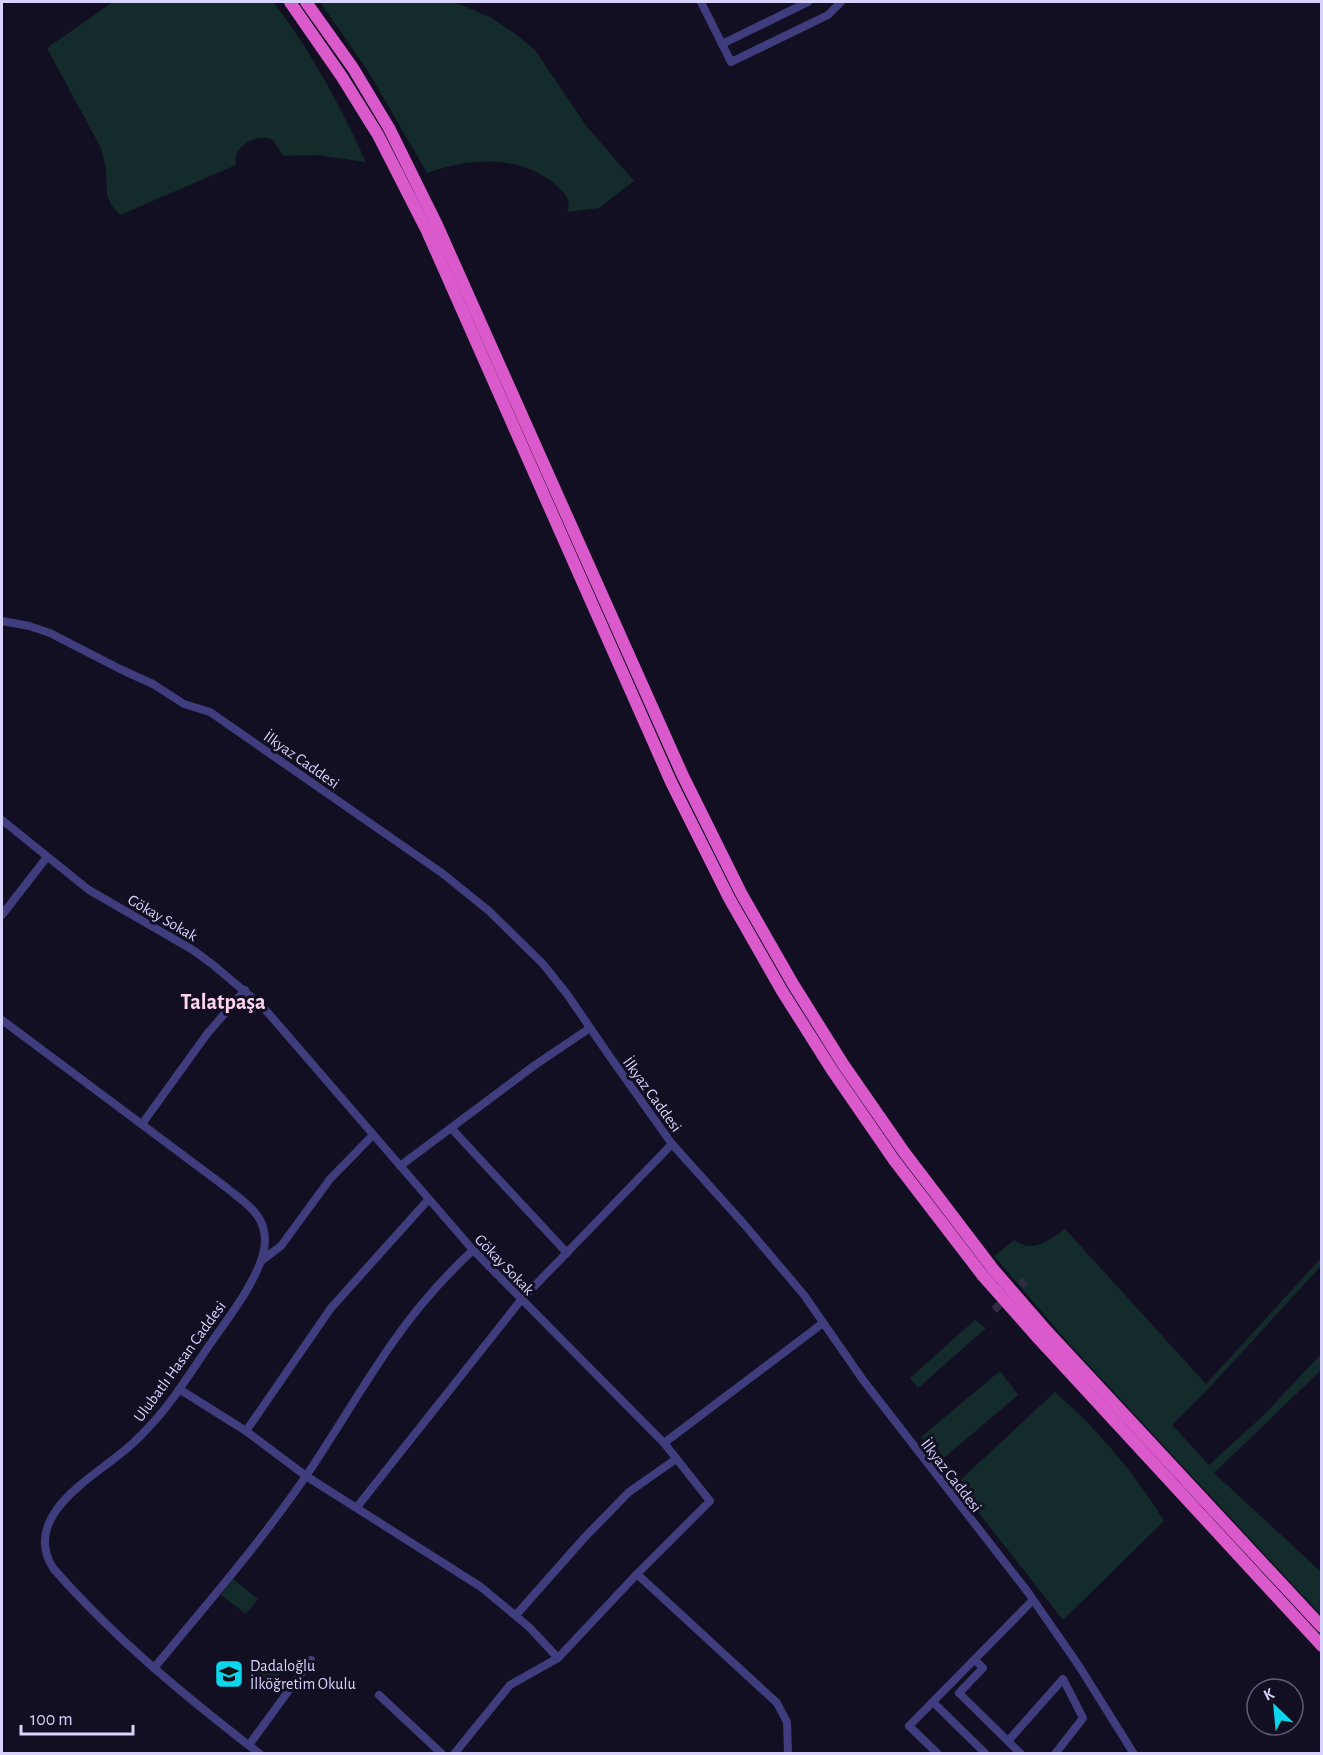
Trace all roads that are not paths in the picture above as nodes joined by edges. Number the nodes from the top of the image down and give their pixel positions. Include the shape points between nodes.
1 (290, 2) edge
2 (306, 2) edge
3 (701, 2) edge
4 (808, 2) edge
5 (841, 2) edge
6 (722, 44) junction
7 (2, 621) edge
8 (2, 820) edge
9 (47, 857) junction
10 (2, 915) edge
11 (245, 990) junction
12 (2, 1020) edge
13 (590, 1028) junction
14 (142, 1124) junction
15 (451, 1128) junction
16 (373, 1135) junction
17 (672, 1144) junction
18 (400, 1166) junction
19 (428, 1200) junction
20 (472, 1250) junction
21 (567, 1253) junction
22 (261, 1261) junction
23 (521, 1300) junction
24 (823, 1323) junction
25 (179, 1389) junction
26 (246, 1431) junction
27 (664, 1443) junction
28 (676, 1459) junction
29 (306, 1476) junction
30 (357, 1507) junction
31 (637, 1574) junction
32 (1033, 1600) junction
33 (516, 1615) junction
34 (1322, 1627) edge
35 (1322, 1646) edge
36 (558, 1658) junction
37 (311, 1660) dead end
38 (975, 1660) junction
39 (154, 1668) junction
40 (379, 1695) dead end
41 (933, 1702) junction
42 (1008, 1741) junction
43 (249, 1745) junction
44 (260, 1754) edge
45 (442, 1754) edge
46 (454, 1754) edge
47 (788, 1754) edge
48 (938, 1754) edge
49 (986, 1754) edge
50 (1021, 1754) edge
51 (1055, 1754) edge
52 (1134, 1754) edge

1 - 35 highway via 378,135 427,231 671,782 782,992 894,1160 983,1276
2 - 34 highway via 389,128 437,225 683,776 741,893 843,1064 993,1269
3 - 6 street
4 - 6 street
5 - 6 street via 828,15 731,62
7 - 13 street, İlkyaz Caddesi via 50,633 153,684 184,704 210,712 332,796 489,911 543,963
8 - 9 street, Gökay Sokak
9 - 10 street
9 - 11 street, Gökay Sokak via 89,890 193,950
11 - 14 street via 207,1034
11 - 16 street, Gökay Sokak via 289,1035
12 - 14 street, Ulubatlı Hasan Caddesi
13 - 15 street
13 - 17 street, İlkyaz Caddesi
14 - 22 street, Ulubatlı Hasan Caddesi via 257,1214 265,1235
15 - 18 street
15 - 21 street
16 - 18 street, Gökay Sokak
16 - 22 street via 330,1179 281,1246
17 - 21 street
17 - 24 street, İlkyaz Caddesi via 791,1279
18 - 19 street, Gökay Sokak
19 - 20 street, Gökay Sokak
19 - 26 street via 331,1308
20 - 23 street, Gökay Sokak
20 - 29 street via 404,1327
21 - 23 street
22 - 25 street, Ulubatlı Hasan Caddesi
23 - 27 street, Gökay Sokak
23 - 30 street
24 - 27 street
24 - 32 street, İlkyaz Caddesi via 853,1368
25 - 26 street
25 - 39 street, Ulubatlı Hasan Caddesi via 138,1439 65,1498 47,1527 45,1538 45,1550 53,1568
26 - 29 street
27 - 28 street, Gökay Sokak
28 - 31 street, Gökay Sokak via 710,1502
28 - 33 street via 629,1492
29 - 30 street
29 - 39 street via 234,1572
30 - 33 street via 481,1587
31 - 36 street, Gökay Sokak
31 - 47 street via 777,1703 787,1722
32 - 38 street
32 - 52 street, İlkyaz Caddesi
33 - 36 street
36 - 46 street, Gökay Sokak via 510,1686
37 - 43 street
38 - 41 street
38 - 42 street via 983,1668 959,1693
39 - 43 street, Ulubatlı Hasan Caddesi
40 - 45 street
41 - 48 street via 909,1726
41 - 49 street
42 - 50 street
42 - 51 street via 1063,1679 1083,1718
43 - 44 street, Ulubatlı Hasan Caddesi

